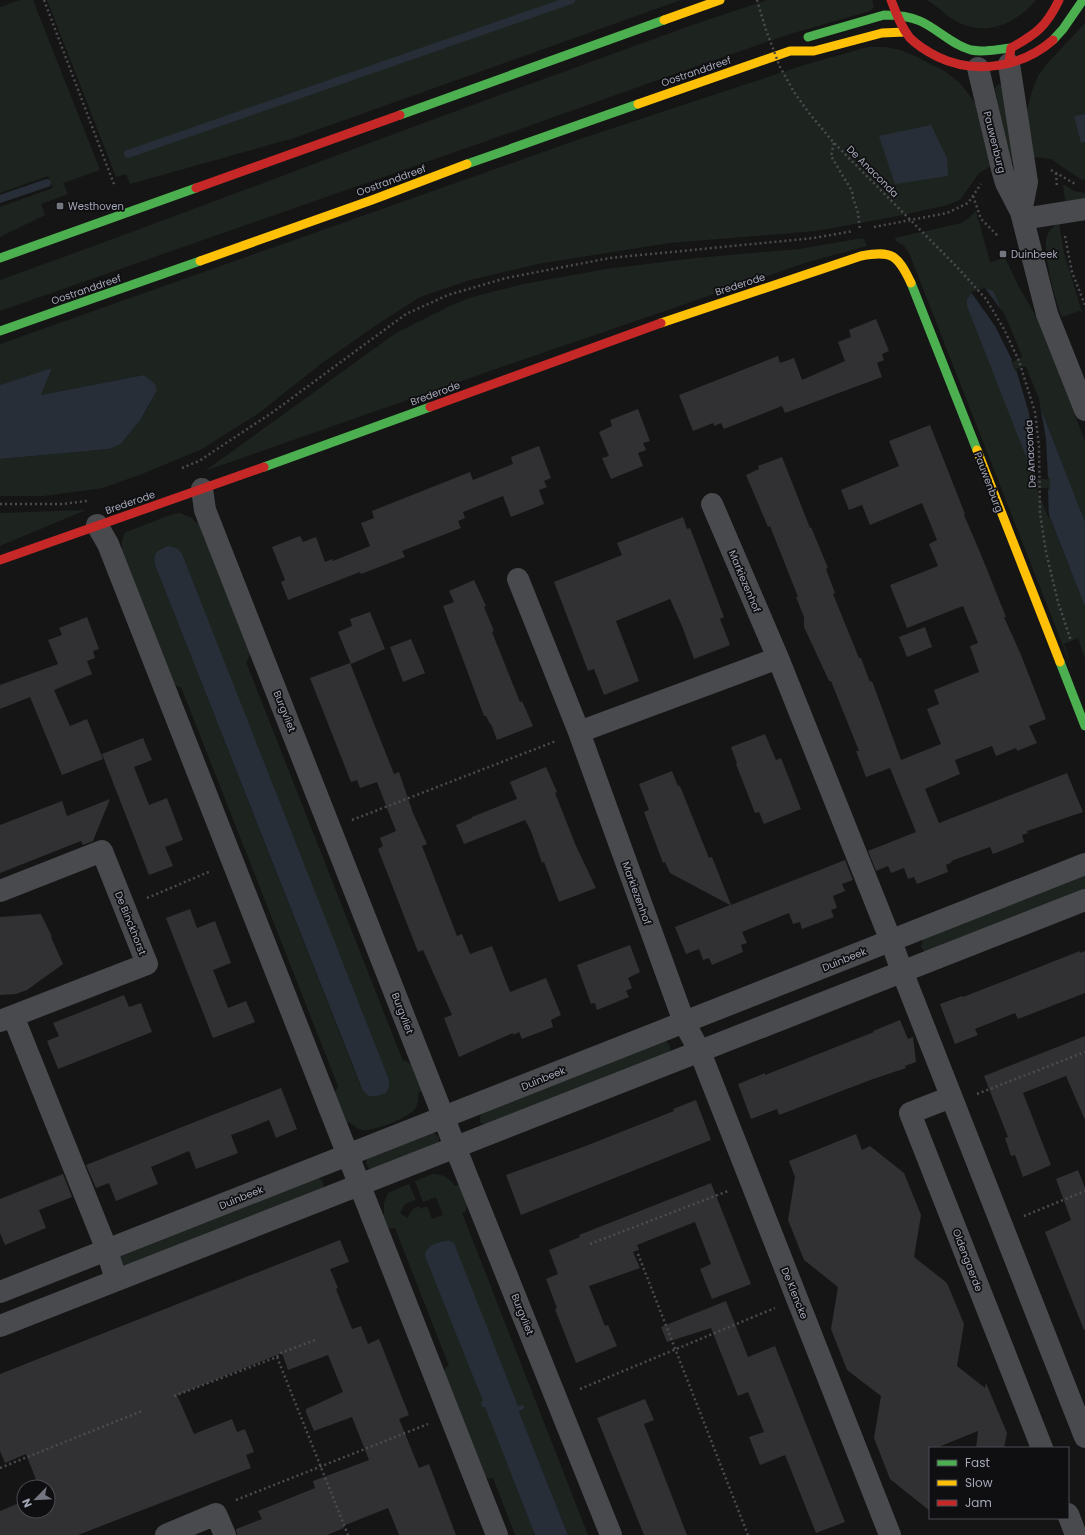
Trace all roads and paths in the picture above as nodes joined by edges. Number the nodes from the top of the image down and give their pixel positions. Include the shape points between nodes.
1 (44, 0) edge
2 (720, 0) edge
3 (757, 0) edge
4 (891, 0) edge
5 (1059, 0) edge
6 (1083, 0) edge
7 (896, 15) junction
8 (905, 32) junction
9 (790, 51) junction
10 (1010, 56) junction
11 (978, 68) junction
12 (834, 143) junction
13 (1077, 185) dead end
14 (115, 187) dead end
15 (973, 196) dead end
16 (1085, 209) edge
17 (1060, 212) junction
18 (947, 213) dead end
19 (1022, 215) junction
20 (868, 228) dead end
21 (864, 229) dead end
22 (860, 230) junction
23 (998, 236) dead end
24 (878, 252) joint
25 (0, 258) edge
26 (1085, 305) edge
27 (0, 331) edge
28 (1085, 410) edge
29 (179, 469) dead end
30 (202, 489) junction
31 (88, 500) dead end
32 (0, 504) edge
33 (712, 504) dead end
34 (97, 525) junction
35 (0, 560) edge
36 (518, 580) dead end
37 (1071, 641) dead end
38 (778, 658) junction
39 (1085, 726) edge
40 (579, 732) junction
41 (331, 829) junction
42 (232, 862) junction
43 (1085, 864) edge
44 (0, 891) edge
45 (1085, 900) edge
46 (125, 907) junction
47 (891, 941) junction
48 (902, 972) junction
49 (7, 1019) edge
50 (684, 1022) junction
51 (700, 1052) junction
52 (1085, 1052) edge
53 (953, 1100) junction
54 (444, 1117) junction
55 (455, 1148) junction
56 (348, 1155) junction
57 (751, 1182) junction
58 (359, 1185) junction
59 (1085, 1191) edge
60 (1002, 1225) junction
61 (590, 1244) dead end
62 (107, 1250) junction
63 (638, 1254) dead end
64 (116, 1280) junction
65 (0, 1292) edge
66 (797, 1299) junction
67 (0, 1326) edge
68 (315, 1340) dead end
69 (676, 1349) junction
70 (277, 1357) junction
71 (174, 1396) dead end
72 (557, 1398) junction
73 (142, 1411) dead end
74 (450, 1416) junction
75 (1085, 1437) edge
76 (1042, 1447) edge
77 (321, 1466) junction
78 (0, 1468) edge
79 (216, 1514) junction
80 (1069, 1517) edge
81 (166, 1535) edge
82 (225, 1535) edge
83 (348, 1535) edge
84 (497, 1535) edge
85 (611, 1535) edge
86 (748, 1535) edge
87 (890, 1535) edge
88 (1076, 1535) edge

1 - 14 path
2 - 25 main road
3 - 12 path, De Anaconda, bridge via 780,67 802,102
4 - 7 main road
5 - 10 main road via 1042,28
6 - 10 main road via 1048,45 1021,60
7 - 8 main road
7 - 9 main road, Oostranddreef via 884,15 807,37
7 - 10 main road via 912,18 953,43 972,50
8 - 9 main road, Oostranddreef via 882,33 814,51
8 - 11 main road via 914,42 944,59
9 - 27 main road, Oostranddreef via 507,149 372,200
10 - 11 main road
10 - 19 street, Pauwenburg via 1027,182
11 - 19 street, Pauwenburg via 1006,183
12 - 22 path, De Anaconda via 831,156 852,191
12 - 37 path, De Anaconda, bridge via 957,267 986,299 1004,329 1019,361 1035,412 1039,446 1040,513 1046,552
13 - 17 path via 1055,173
15 - 23 path via 981,219
16 - 17 street
17 - 19 street
17 - 26 path via 1072,272
18 - 20 path
19 - 28 street, Pauwenburg via 1047,314
21 - 22 path
22 - 29 path via 814,238 610,258 506,278 448,295 406,314 273,412 199,461
24 - 30 main road, Brederode via 701,309
24 - 39 main road, Pauwenburg via 894,255 904,268
30 - 34 main road, Brederode
30 - 41 street, Burgvliet via 205,510
31 - 32 path via 62,504
33 - 38 street, Markiezenhof
34 - 35 main road, Brederode
34 - 42 street via 108,544
36 - 40 street, Markiezenhof
38 - 40 street
38 - 47 street, Markiezenhof
40 - 41 path
40 - 50 street, Markiezenhof
41 - 54 street, Burgvliet
42 - 46 path
42 - 56 street
43 - 47 street, Duinbeek
44 - 46 street, De Binckhorst via 102,851
45 - 48 street
46 - 49 street, De Binckhorst via 147,964
47 - 48 street, Markiezenhof
47 - 50 street, Duinbeek
48 - 51 street
48 - 53 street
49 - 62 street, De Binckhorst
50 - 51 street, Markiezenhof
50 - 54 street, Duinbeek
51 - 55 street
51 - 57 street, De Klencke
52 - 53 path
53 - 60 street
53 - 76 street, Oldengaerde via 910,1113
54 - 55 street, Burgvliet
54 - 56 street, Duinbeek
55 - 58 street
55 - 72 street, Burgvliet
56 - 58 street
56 - 62 street, Duinbeek
57 - 61 path
57 - 66 street, De Klencke
58 - 64 street
58 - 74 street
59 - 60 path
60 - 75 street
62 - 64 street, De Binckhorst
62 - 65 street, Duinbeek
63 - 69 path
64 - 67 street
66 - 69 path
66 - 87 street, De Klencke
68 - 70 path via 281,1353
69 - 72 path
69 - 86 path
70 - 71 path
70 - 77 path
72 - 85 street, Burgvliet
73 - 78 path
74 - 77 path
74 - 84 street
77 - 79 path via 227,1504
77 - 83 path
79 - 81 street
79 - 82 street
80 - 88 street

